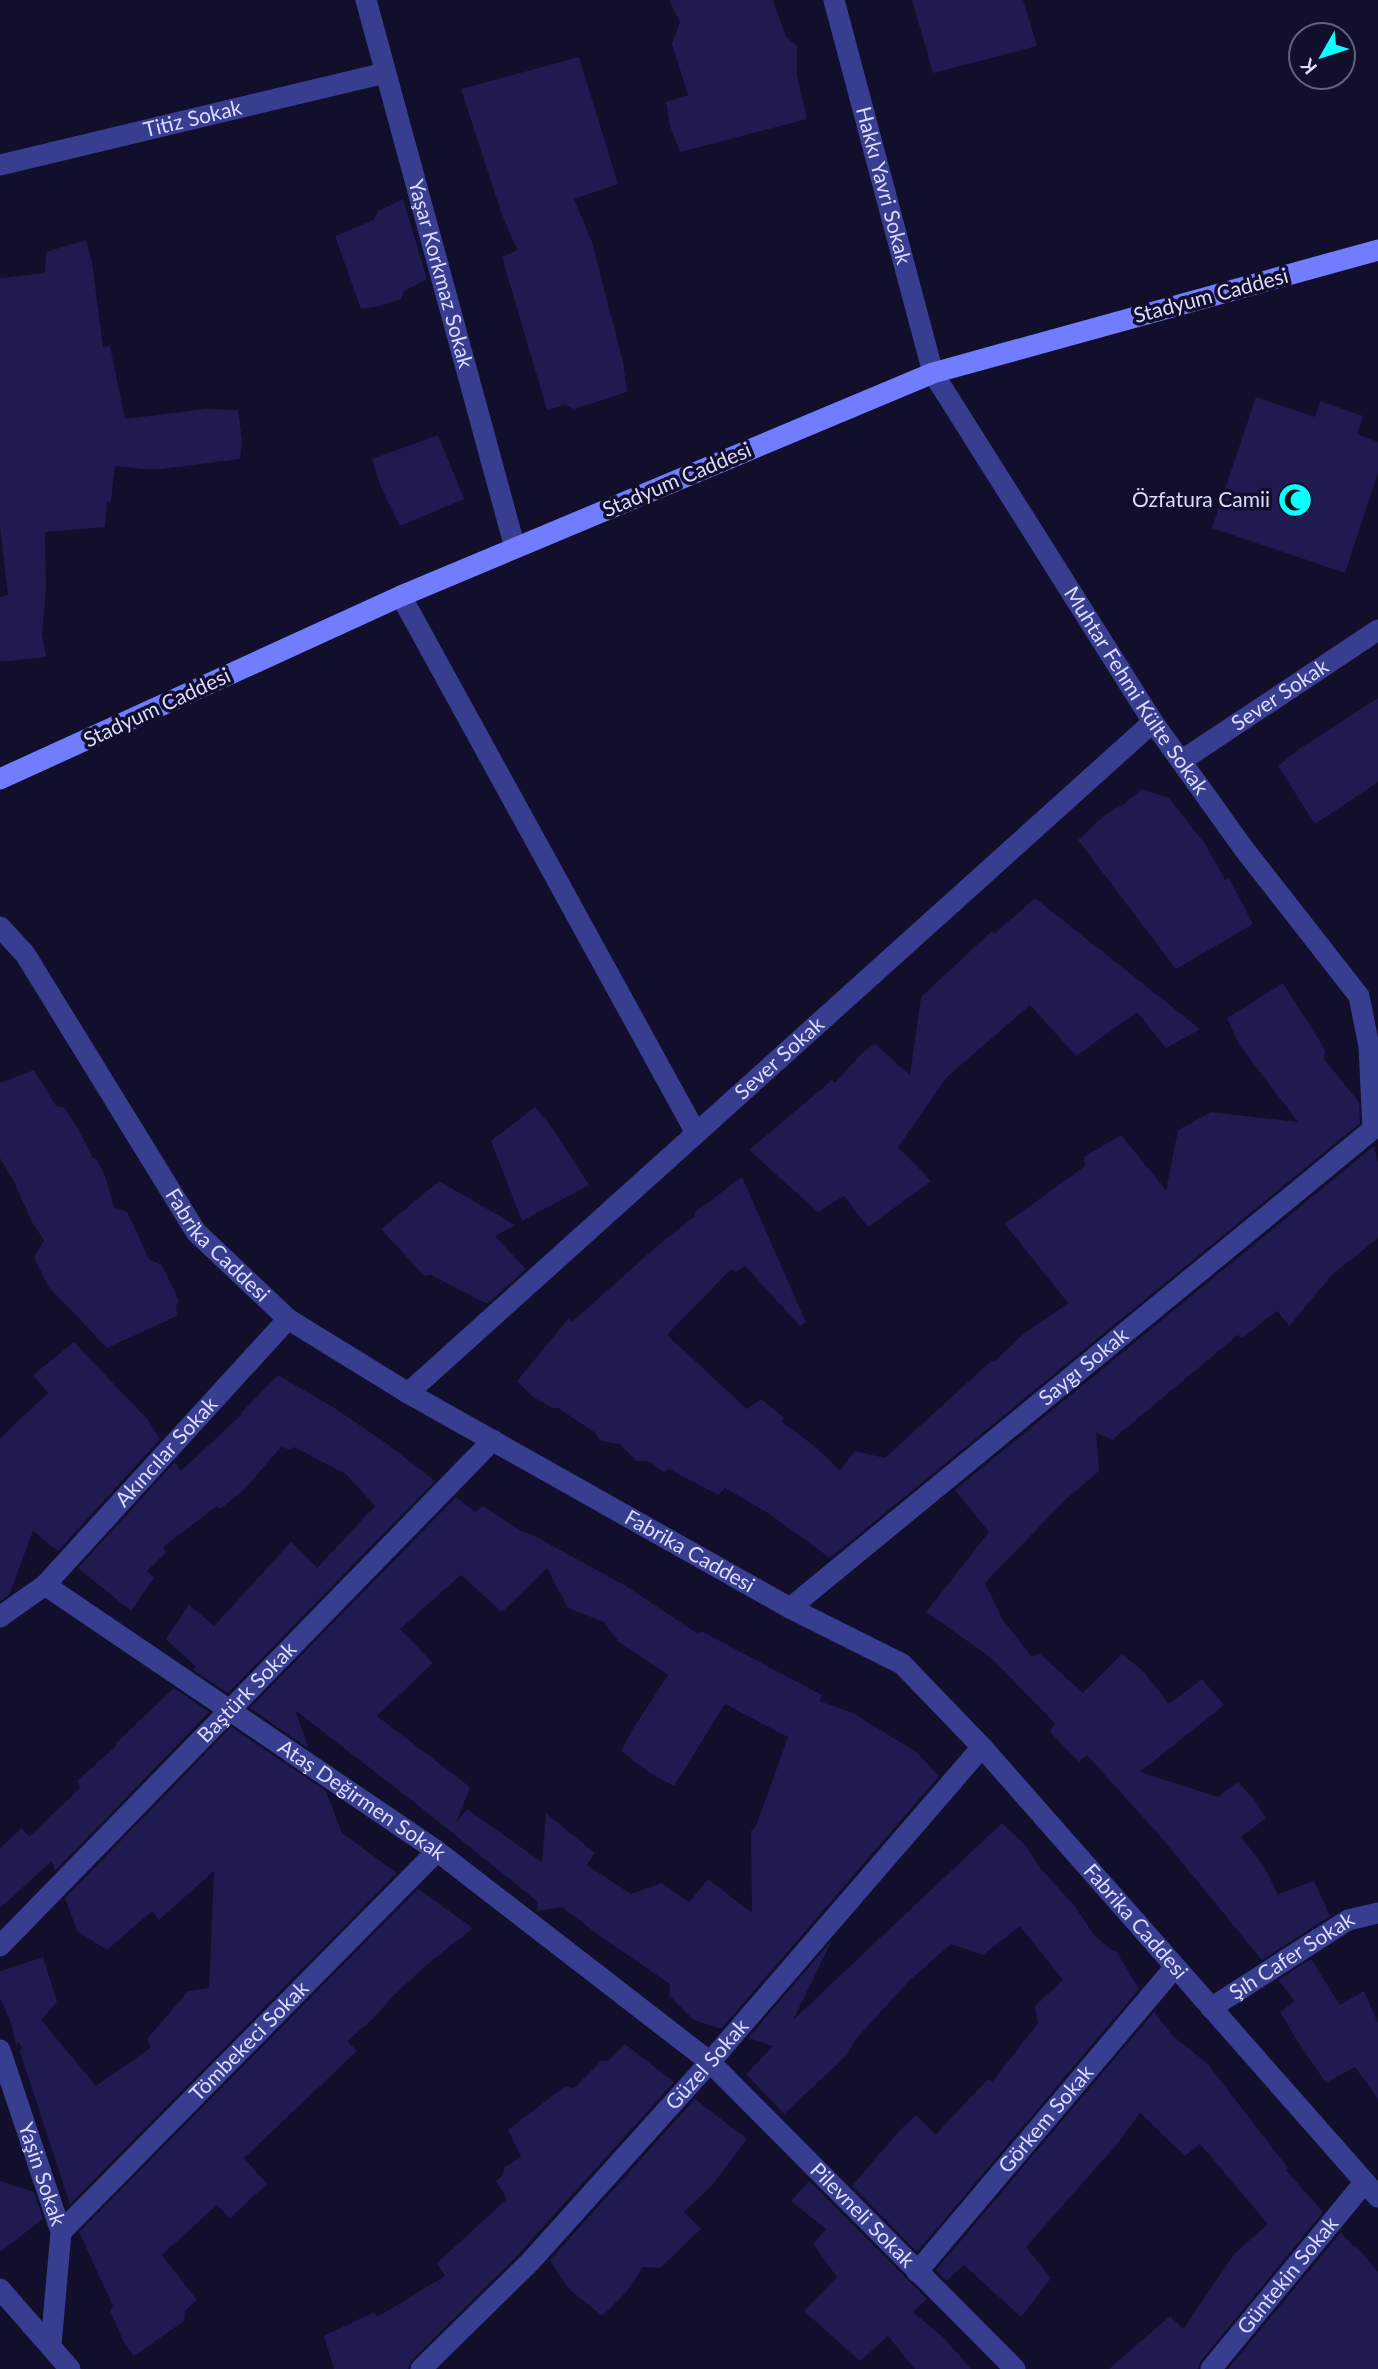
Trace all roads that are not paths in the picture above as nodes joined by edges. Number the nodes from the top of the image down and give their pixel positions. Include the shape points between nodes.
1 (366, 0) edge
2 (834, 0) edge
3 (385, 73) junction
4 (0, 164) edge
5 (1378, 250) edge
6 (933, 373) junction
7 (515, 548) junction
8 (401, 596) junction
9 (1378, 629) edge
10 (1153, 722) junction
11 (1181, 761) junction
12 (0, 779) edge
13 (0, 927) edge
14 (1368, 998) edge
15 (1376, 1127) edge
16 (696, 1133) junction
17 (288, 1319) junction
18 (408, 1393) junction
19 (493, 1440) junction
20 (46, 1585) junction
21 (790, 1608) junction
22 (0, 1617) edge
23 (229, 1710) junction
24 (982, 1747) junction
25 (437, 1851) junction
26 (1378, 1913) edge
27 (0, 1946) edge
28 (1175, 1967) junction
29 (1211, 2008) junction
30 (0, 2050) edge
31 (710, 2062) junction
32 (1371, 2190) edge
33 (61, 2232) junction
34 (917, 2272) junction
35 (0, 2289) edge
36 (51, 2345) junction
37 (70, 2369) edge
38 (421, 2369) edge
39 (1015, 2369) edge
40 (1211, 2369) edge

1 - 3 street, Yaşar Korkmaz Sokak
2 - 6 street, Hakkı Yavri Sokak
3 - 4 street, Titiz Sokak
3 - 7 street, Yaşar Korkmaz Sokak
5 - 6 street, Stadyum Caddesi
6 - 7 street, Stadyum Caddesi
6 - 10 street, Muhtar Fehmi Külte Sokak
7 - 8 street, Stadyum Caddesi
8 - 12 street, Stadyum Caddesi
8 - 16 street
9 - 11 street, Sever Sokak
10 - 11 street, Muhtar Fehmi Külte Sokak
10 - 16 street, Sever Sokak
11 - 14 street, Muhtar Fehmi Külte Sokak via 1244,849
13 - 17 street, Fabrika Caddesi via 26,954 196,1232
14 - 15 street, Muhtar Fehmi Külte Sokak
15 - 21 street, Saygı Sokak
16 - 18 street, Sever Sokak
17 - 18 street, Fabrika Caddesi
17 - 20 street, Akıncılar Sokak
18 - 19 street, Fabrika Caddesi
19 - 21 street, Fabrika Caddesi
19 - 23 street, Baştürk Sokak
20 - 22 street
20 - 23 street, Ataş Değirmen Sokak
21 - 24 street, Fabrika Caddesi via 902,1664
23 - 25 street, Ataş Değirmen Sokak
23 - 27 street, Baştürk Sokak
24 - 28 street, Fabrika Caddesi
24 - 31 street, Güzel Sokak
25 - 31 street, Ataş Değirmen Sokak
25 - 33 street, Tömbekeci Sokak
26 - 29 street, Şıh Cafer Sokak via 1348,1920
28 - 29 street, Fabrika Caddesi
28 - 34 street, Görkem Sokak
29 - 32 street, Fabrika Caddesi
30 - 33 street, Yaşin Sokak
31 - 34 street, Pilevneli Sokak
31 - 38 street, Güzel Sokak via 530,2262
32 - 40 street, Güntekin Sokak
33 - 36 street, Yaşin Sokak
34 - 39 street, Pilevneli Sokak
35 - 36 street
36 - 37 street

